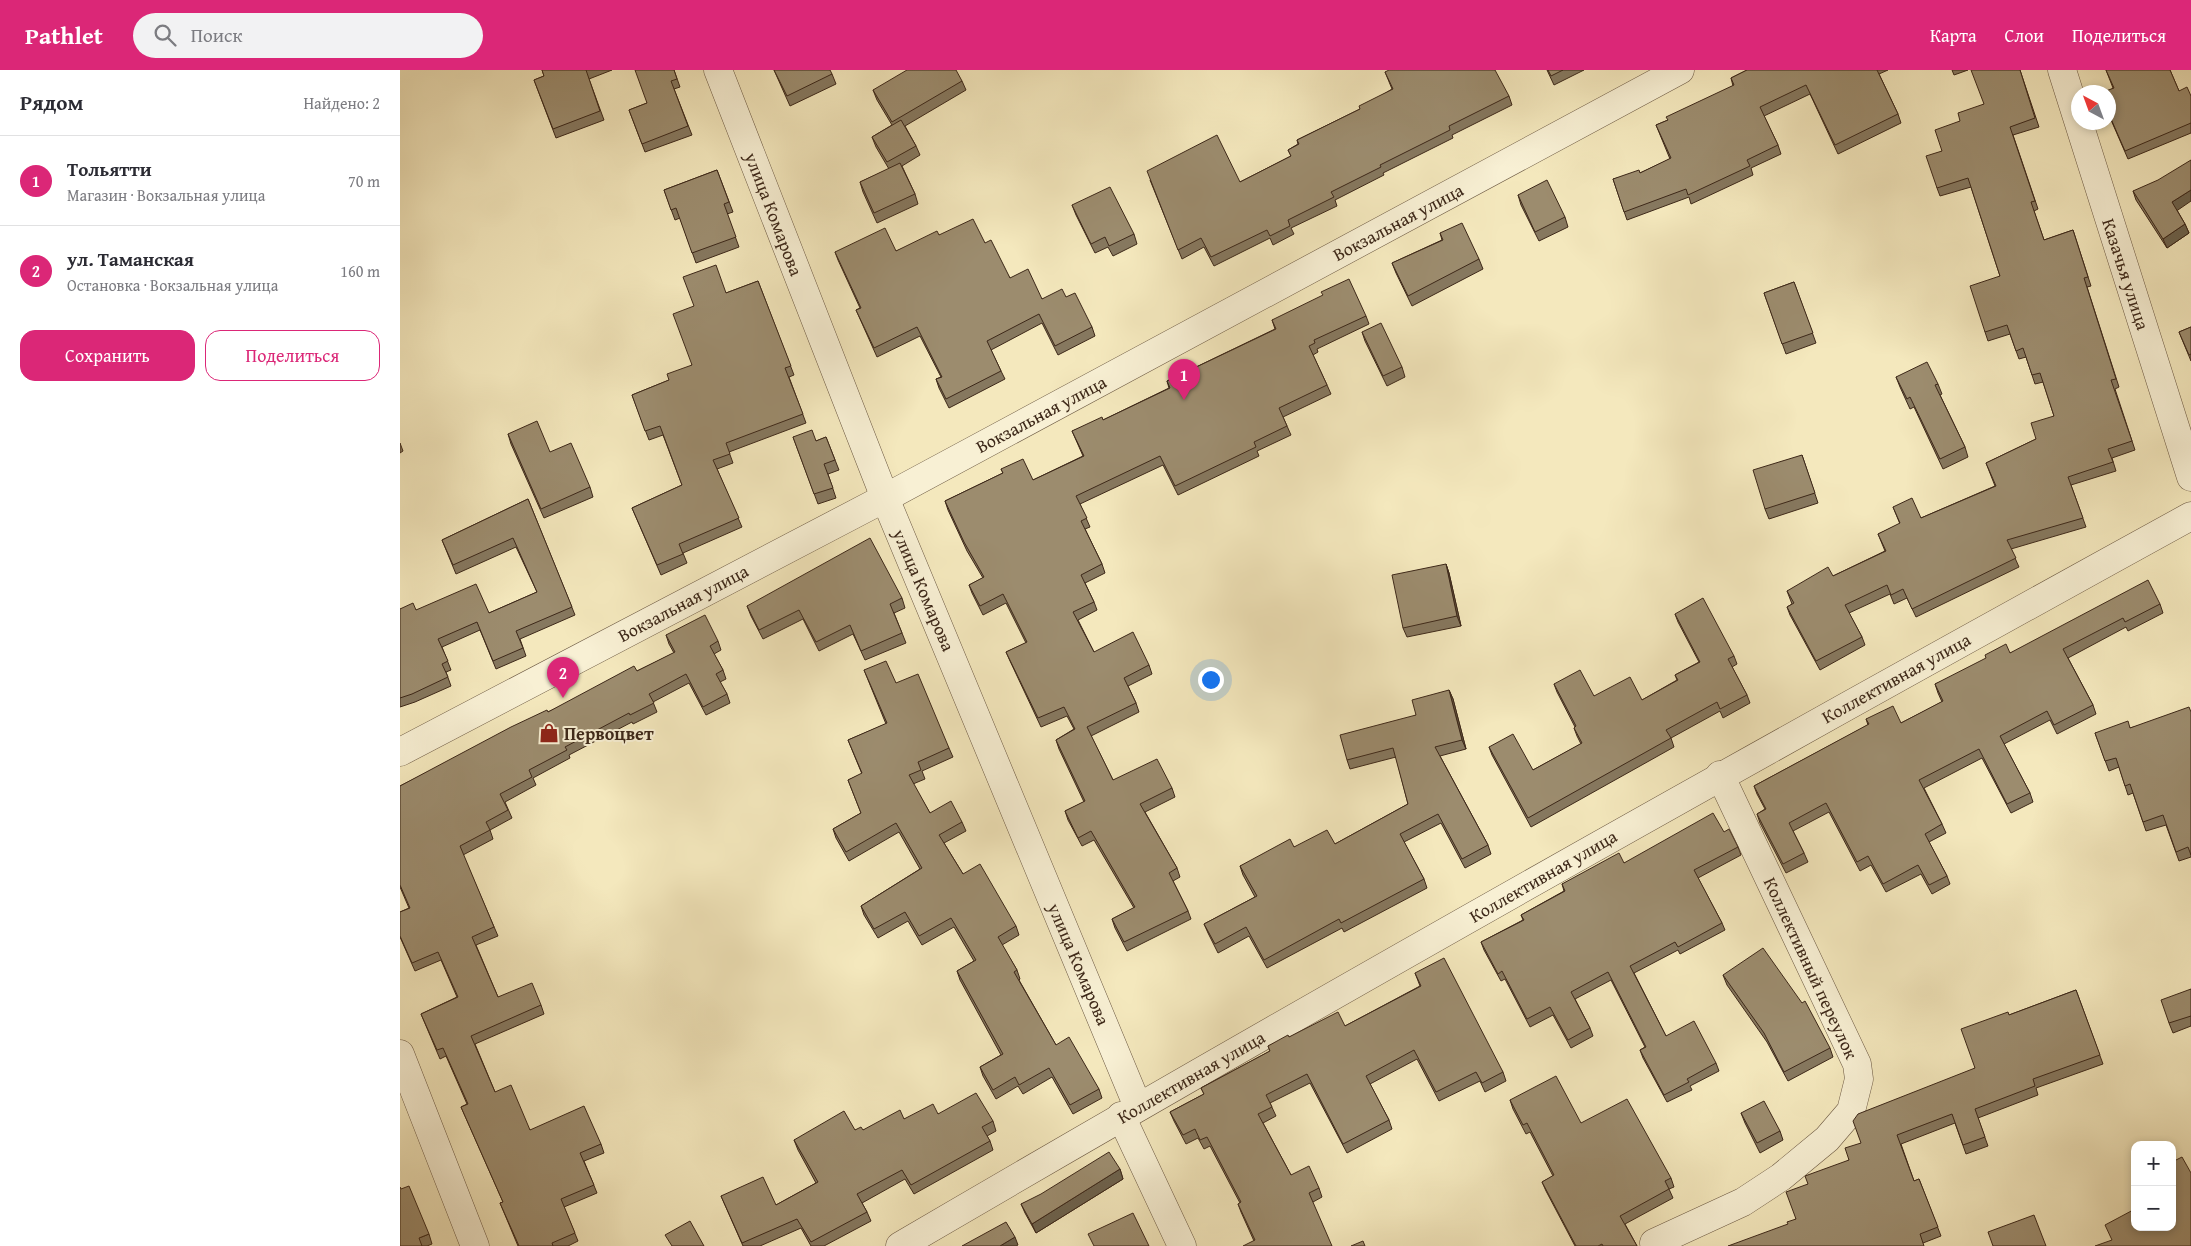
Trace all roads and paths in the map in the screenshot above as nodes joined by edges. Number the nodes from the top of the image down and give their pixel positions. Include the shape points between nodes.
1 (718, 70) edge
2 (1680, 70) edge
3 (2062, 70) edge
4 (2191, 477) edge
5 (885, 498) junction
6 (2191, 516) edge
7 (400, 752) edge
8 (1720, 775) junction
9 (400, 1054) edge
10 (1130, 1112) junction
11 (1654, 1242) dead end
12 (475, 1246) edge
13 (900, 1246) edge
14 (1182, 1246) edge

1 - 5 street, улица Комарова
2 - 5 street, Вокзальная улица
3 - 4 street, Казачья улица
5 - 7 street, Вокзальная улица
5 - 10 street, улица Комарова
6 - 8 street, Коллективная улица
8 - 10 street, Коллективная улица
8 - 11 street, Коллективный переулок via 1857,1064 1858,1090 1851,1111 1840,1125 1781,1177 1743,1202
9 - 12 street
10 - 13 street, Коллективная улица
10 - 14 street, улица Комарова

